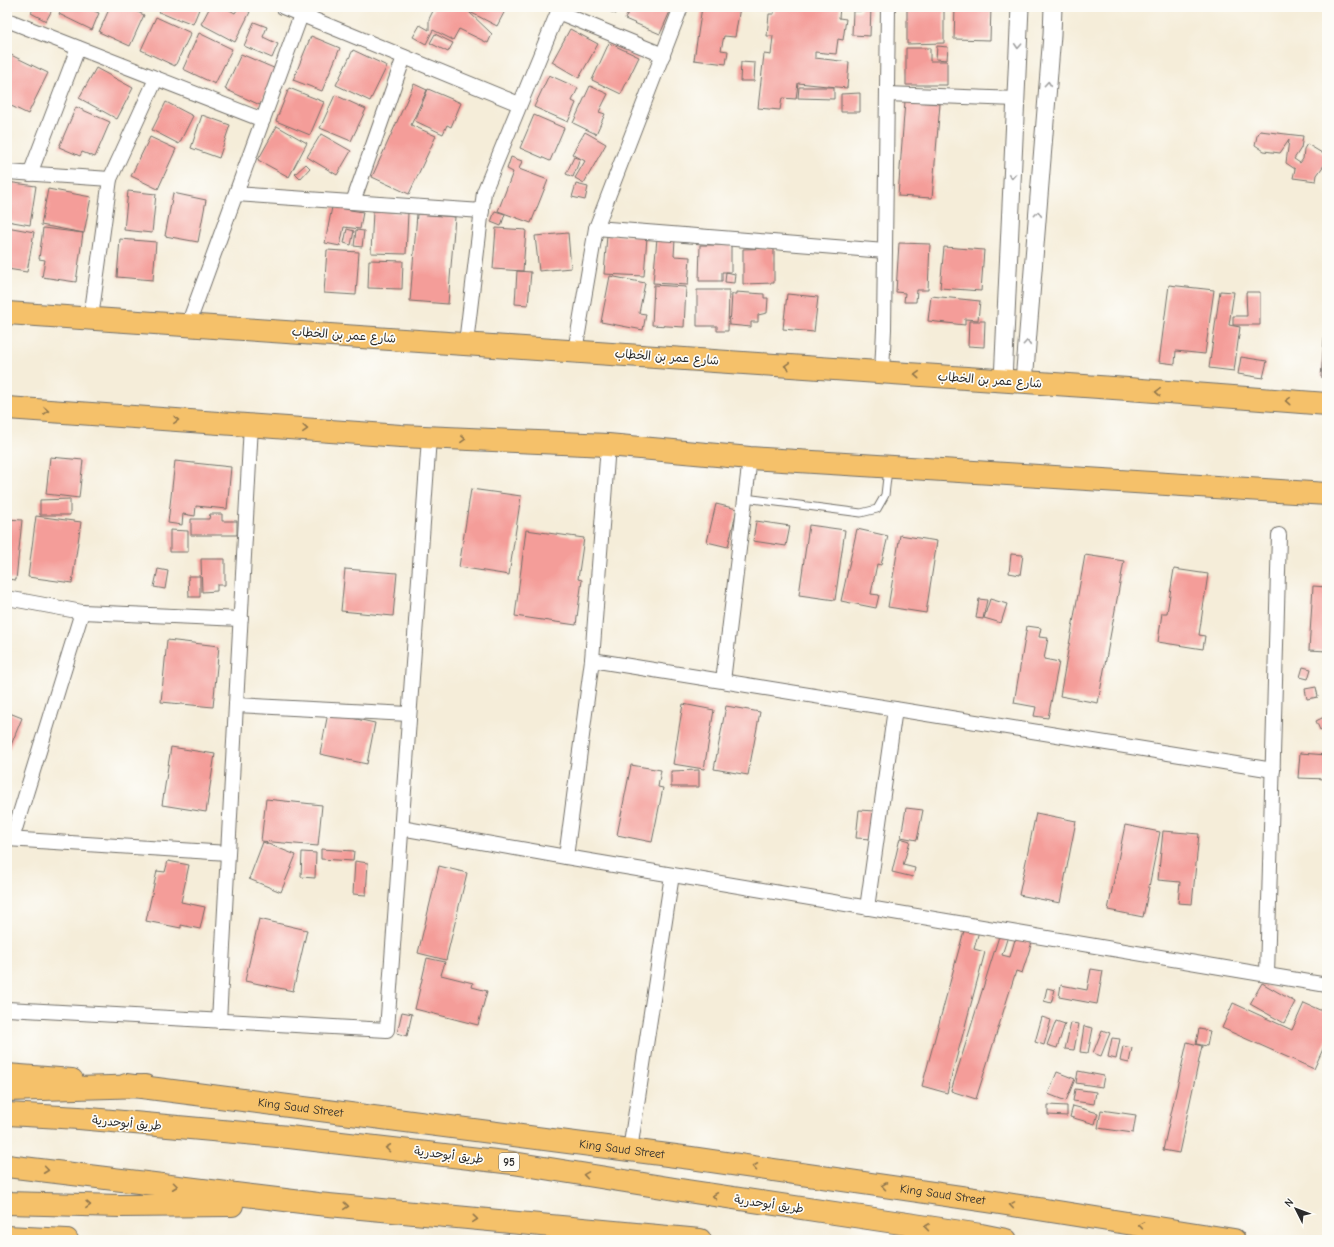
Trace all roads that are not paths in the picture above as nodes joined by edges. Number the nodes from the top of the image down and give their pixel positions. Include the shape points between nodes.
1 (681, 7) edge
2 (888, 7) edge
3 (1020, 7) edge
4 (1053, 7) edge
5 (292, 10) edge
6 (559, 10) edge
7 (7, 20) edge
8 (78, 48) junction
9 (663, 55) junction
10 (404, 57) junction
11 (156, 79) junction
12 (887, 94) junction
13 (1016, 98) junction
14 (519, 104) junction
15 (263, 120) junction
16 (7, 172) edge
17 (30, 174) junction
18 (110, 179) junction
19 (236, 194) junction
20 (353, 202) junction
21 (482, 212) junction
22 (596, 228) junction
23 (885, 251) junction
24 (7, 313) edge
25 (91, 318) junction
26 (188, 325) junction
27 (466, 343) junction
28 (575, 351) junction
29 (882, 372) junction
30 (1003, 381) junction
31 (1024, 382) junction
32 (1327, 404) edge
33 (7, 408) edge
34 (252, 425) junction
35 (429, 438) junction
36 (608, 445) junction
37 (750, 458) junction
38 (889, 466) junction
39 (1327, 494) edge
40 (745, 498) junction
41 (1279, 535) dead end
42 (7, 598) edge
43 (82, 612) junction
44 (241, 619) junction
45 (592, 660) junction
46 (723, 681) junction
47 (236, 705) junction
48 (895, 709) junction
49 (409, 714) junction
50 (1273, 770) junction
51 (401, 828) junction
52 (10, 839) edge
53 (228, 853) junction
54 (566, 857) junction
55 (672, 875) junction
56 (868, 908) junction
57 (1268, 975) junction
58 (1327, 985) edge
59 (7, 1009) edge
60 (219, 1021) junction
61 (7, 1075) edge
62 (145, 1086) junction
63 (7, 1090) edge
64 (7, 1114) edge
65 (630, 1150) junction
66 (7, 1166) edge
67 (7, 1202) edge
68 (318, 1204) junction
69 (7, 1237) edge
70 (67, 1240) edge
71 (700, 1240) edge
72 (1006, 1240) edge
73 (1234, 1240) edge

1 - 9 street
2 - 12 street
3 -> 13 street
31 -> 4 street
5 - 10 street
5 - 15 street
6 - 9 street
6 - 14 street
7 - 8 street
8 - 11 street
8 - 17 street
9 - 22 street
10 - 14 street
10 - 20 street
11 - 15 street
11 - 18 street
12 - 13 street
12 - 23 street
13 -> 30 street
14 - 21 street via 484,192
15 - 19 street
16 - 17 street
17 - 18 street
18 - 25 street
19 - 20 street
19 - 26 street
20 - 21 street
21 - 27 street
22 - 23 street
22 - 28 street
23 - 29 street
24 - 25 main road, شارع عمر بن الخطاب
25 - 26 main road, شارع عمر بن الخطاب
26 - 27 main road, شارع عمر بن الخطاب
27 - 28 main road, شارع عمر بن الخطاب
29 -> 28 main road, شارع عمر بن الخطاب
30 -> 29 main road, شارع عمر بن الخطاب
30 - 31 main road, شارع عمر بن الخطاب
32 -> 31 main road, شارع عمر بن الخطاب
33 -> 34 main road
34 -> 35 main road
34 - 44 street
35 -> 36 main road
35 - 49 street
36 - 37 main road
36 - 45 street
37 - 38 main road
37 - 40 street
38 - 39 main road
38 - 40 lane via 885,495 877,509 861,512
40 - 46 street
41 - 50 street
42 - 43 street
43 - 44 street
43 - 52 street
44 - 47 street
45 - 46 street
45 - 54 street
46 - 48 street
47 - 49 street
47 - 53 street
48 - 50 street
48 - 56 street
49 - 51 street
50 - 57 street
51 - 54 street
51 - 60 street via 386,1030
52 - 53 street
53 - 60 street
54 - 55 street
55 - 56 street
55 - 65 street
56 - 57 street
57 - 58 street
59 - 60 street
61 - 62 main road, King Saud Street
62 - 63 main road
62 - 65 main road, King Saud Street
72 -> 64 main road, طريق أبوحدرية / 95 via 513,1163 289,1137
73 -> 65 main road, King Saud Street via 981,1200
66 -> 68 main road
67 -> 68 main road via 120,1206
68 -> 71 main road
69 - 70 main road

